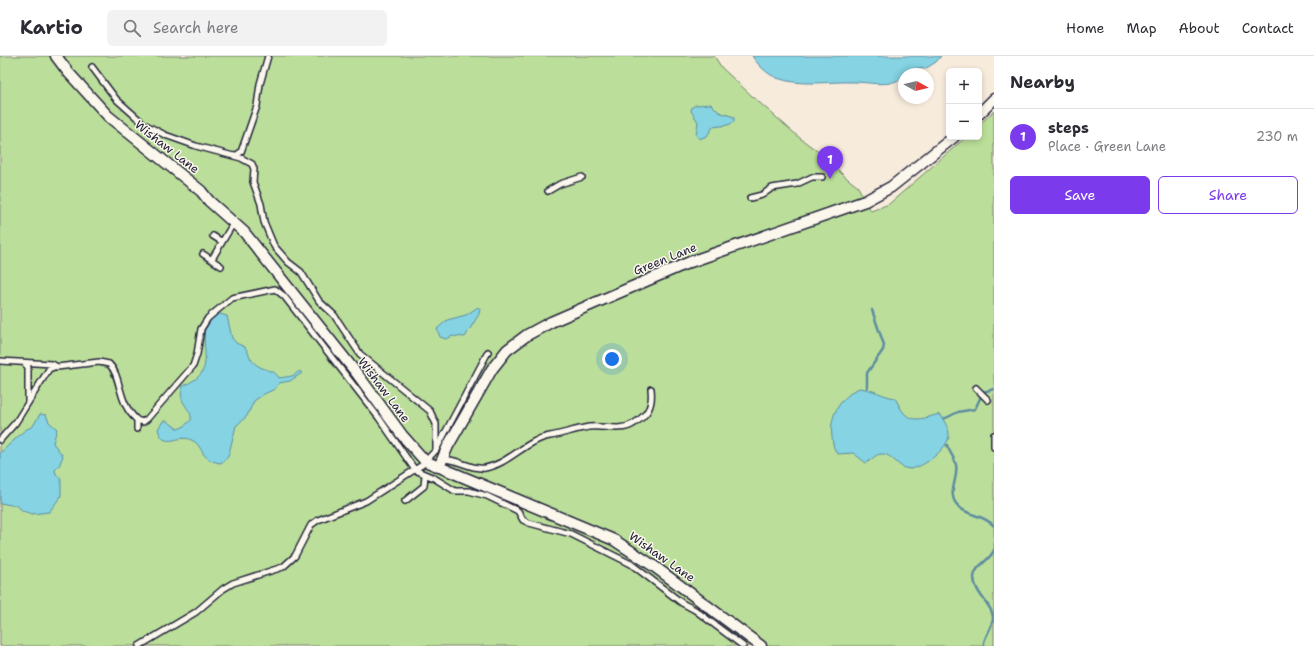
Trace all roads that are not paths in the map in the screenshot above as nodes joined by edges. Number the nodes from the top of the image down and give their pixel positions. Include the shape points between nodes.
1 (56, 56) edge
2 (268, 56) edge
3 (92, 67) dead end
4 (994, 99) edge
5 (982, 111) edge
6 (950, 140) edge
7 (235, 156) junction
8 (582, 177) dead end
9 (822, 177) dead end
10 (548, 191) dead end
11 (750, 198) dead end
12 (234, 222) junction
13 (213, 236) dead end
14 (222, 241) junction
15 (202, 254) dead end
16 (212, 259) junction
17 (221, 266) dead end
18 (488, 352) dead end
19 (0, 361) edge
20 (30, 365) junction
21 (47, 367) junction
22 (976, 388) dead end
23 (28, 389) junction
24 (651, 389) dead end
25 (33, 395) junction
26 (988, 400) dead end
27 (28, 402) junction
28 (137, 420) junction
29 (143, 422) junction
30 (994, 435) edge
31 (0, 440) edge
32 (994, 446) edge
33 (436, 450) junction
34 (425, 461) junction
35 (441, 463) junction
36 (415, 470) junction
37 (425, 475) junction
38 (406, 501) dead end
39 (139, 646) edge
40 (743, 646) edge
41 (761, 646) edge

1 - 12 street, Wishaw Lane via 114,121 191,183
2 - 7 lane via 257,106 241,152
3 - 7 lane via 116,99 144,124 178,140
4 - 5 street
6 - 35 street, Green Lane via 892,187 872,198 690,262 551,322 527,335 507,350 492,369
7 - 33 lane via 247,161 254,168 255,188 266,230 274,246 301,272 319,301 334,315 360,354 430,411 436,424
8 - 10 lane
9 - 11 lane via 812,177 797,184 772,188 762,195
12 - 14 lane
12 - 34 street, Wishaw Lane via 270,263 358,375 402,436
13 - 14 lane
14 - 16 lane
15 - 16 lane
16 - 17 lane
18 - 33 lane
19 - 20 lane
20 - 21 lane
20 - 23 lane
21 - 25 lane
21 - 28 lane via 99,362 109,364 115,374 123,401
22 - 26 lane
23 - 25 lane via 29,394
23 - 27 lane
24 - 35 lane via 648,413 632,425 613,429 589,427 549,436 502,462 485,468
25 - 27 lane
27 - 31 lane via 10,430
28 - 29 lane
28 - 29 lane via 137,428
29 - 36 lane via 193,366 201,329 208,318 232,298 275,289 284,296 379,418
30 - 32 lane
33 - 34 lane
34 - 35 street, Wishaw Lane
34 - 36 lane
35 - 41 street, Wishaw Lane via 614,540 655,567
36 - 37 lane
36 - 39 lane via 366,501 318,520 311,525 295,556 283,566 223,589 196,612
37 - 38 lane via 424,486
37 - 40 lane via 455,491 469,491 486,496 518,511 523,520 529,523 571,534 632,564

